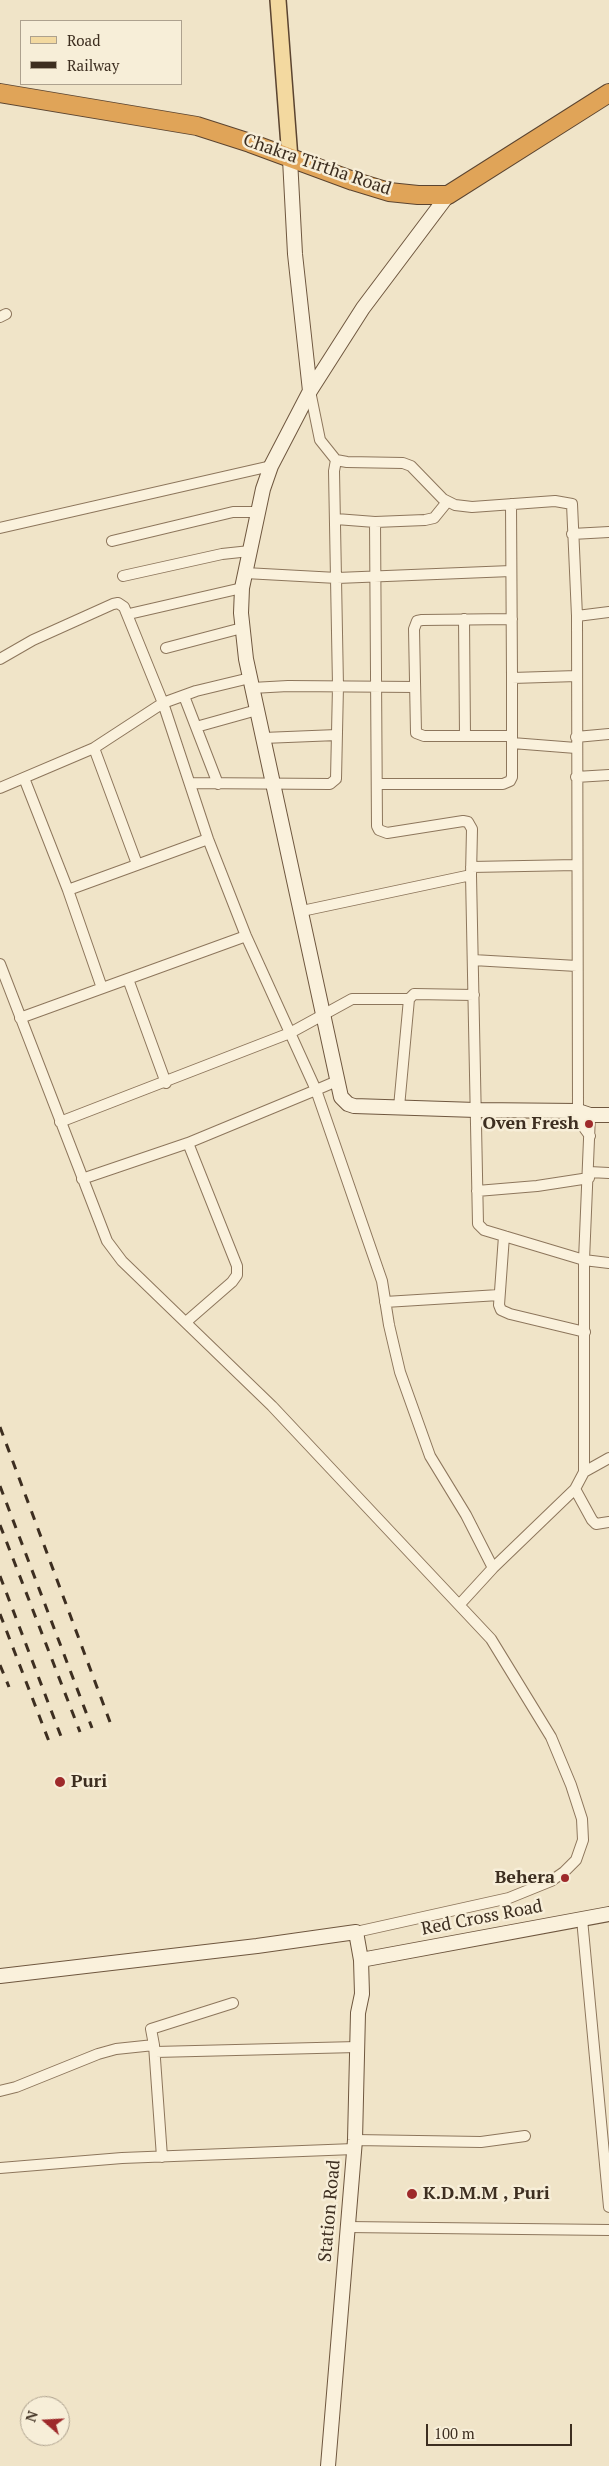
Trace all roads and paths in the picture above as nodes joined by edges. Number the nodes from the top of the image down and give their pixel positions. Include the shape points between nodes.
1 (278, 0) edge
2 (0, 93) edge
3 (609, 93) edge
4 (290, 159) junction
5 (448, 195) junction
6 (310, 392) junction
7 (336, 460) junction
8 (271, 466) junction
9 (448, 502) junction
10 (510, 504) junction
11 (258, 512) junction
12 (336, 519) junction
13 (375, 522) junction
14 (0, 528) edge
15 (609, 532) edge
16 (572, 534) junction
17 (112, 541) dead end
18 (250, 551) junction
19 (511, 571) junction
20 (245, 573) junction
21 (124, 576) dead end
22 (376, 576) junction
23 (336, 578) junction
24 (242, 588) junction
25 (609, 612) edge
26 (129, 614) junction
27 (577, 616) junction
28 (464, 619) junction
29 (512, 619) junction
30 (242, 628) junction
31 (166, 648) dead end
32 (0, 659) edge
33 (577, 676) junction
34 (512, 678) junction
35 (251, 683) junction
36 (338, 686) junction
37 (377, 687) junction
38 (414, 687) junction
39 (184, 696) junction
40 (163, 703) junction
41 (257, 710) junction
42 (196, 727) junction
43 (609, 734) edge
44 (337, 735) junction
45 (466, 736) junction
46 (576, 737) junction
47 (263, 738) junction
48 (512, 740) junction
49 (94, 748) junction
50 (576, 748) junction
51 (609, 775) edge
52 (576, 777) junction
53 (24, 778) junction
54 (190, 783) junction
55 (272, 783) junction
56 (218, 784) junction
57 (378, 784) junction
58 (0, 788) edge
59 (208, 839) junction
60 (137, 864) junction
61 (577, 865) junction
62 (471, 871) junction
63 (68, 890) junction
64 (302, 911) junction
65 (246, 936) junction
66 (473, 960) junction
67 (0, 964) edge
68 (578, 966) junction
69 (128, 979) junction
70 (102, 988) junction
71 (474, 995) junction
72 (408, 999) junction
73 (323, 1014) junction
74 (20, 1018) junction
75 (290, 1033) junction
76 (337, 1081) junction
77 (166, 1083) junction
78 (316, 1090) junction
79 (399, 1107) junction
80 (476, 1110) junction
81 (580, 1112) junction
82 (609, 1115) edge
83 (60, 1122) junction
84 (590, 1136) junction
85 (188, 1143) junction
86 (609, 1173) edge
87 (589, 1175) junction
88 (82, 1179) junction
89 (477, 1191) junction
90 (504, 1236) junction
91 (584, 1260) junction
92 (609, 1263) edge
93 (500, 1295) junction
94 (385, 1302) junction
95 (186, 1322) junction
96 (585, 1332) junction
97 (609, 1458) edge
98 (584, 1472) junction
99 (575, 1489) junction
100 (609, 1522) edge
101 (493, 1568) junction
102 (460, 1604) junction
103 (609, 1914) edge
104 (582, 1919) junction
105 (356, 1932) junction
106 (362, 1960) junction
107 (0, 1976) edge
108 (362, 1994) junction
109 (232, 2003) dead end
110 (357, 2047) junction
111 (155, 2049) junction
112 (0, 2091) edge
113 (525, 2136) dead end
114 (357, 2143) junction
115 (162, 2157) junction
116 (0, 2168) edge
117 (609, 2207) edge
118 (352, 2227) junction
119 (609, 2230) edge
120 (328, 2466) edge
121 (336, 2466) edge

1 - 4 main road
2 - 4 highway, Chakra Tirtha Road via 197,126 250,142
3 - 5 highway
4 - 5 highway, Chakra Tirtha Road via 389,192
4 - 6 main road via 295,254
5 - 6 main road via 363,308
6 - 7 street via 320,440
6 - 8 main road
7 - 9 street via 403,463 411,466
7 - 12 street
8 - 11 main road
8 - 14 street
9 - 10 street via 472,507
9 - 13 street via 434,518
10 - 16 street via 556,501 572,504
10 - 19 street
11 - 17 street via 233,512
11 - 18 main road
12 - 13 street
12 - 23 street
13 - 22 street
15 - 16 street
16 - 27 street
18 - 20 main road
18 - 21 street via 222,554
19 - 22 street
19 - 29 street
20 - 23 street
20 - 24 main road
22 - 23 street
22 - 37 street
23 - 36 street
24 - 26 street
24 - 30 main road
25 - 27 street
26 - 32 street via 122,605 113,604 33,640
26 - 40 street
27 - 33 street
28 - 29 street
28 - 38 street via 417,621 414,629
28 - 45 street
29 - 34 street
30 - 31 street
30 - 35 main road
33 - 34 street
33 - 46 street
34 - 48 street
35 - 36 street
35 - 39 street
35 - 41 main road
36 - 37 street
36 - 44 street
37 - 38 street
37 - 57 street
38 - 45 street via 416,733 424,736
39 - 40 street
39 - 42 street
40 - 49 street
40 - 54 street
41 - 42 street
41 - 47 main road
42 - 56 street
43 - 46 street
44 - 47 street
44 - 55 street via 334,783
45 - 48 street
46 - 50 street
47 - 55 main road
48 - 50 street
48 - 57 street via 512,777 507,783
49 - 53 street
49 - 60 street
50 - 52 street
51 - 52 street
52 - 61 street
53 - 58 street
53 - 63 street
54 - 56 street
54 - 59 street
55 - 56 street
55 - 64 main road
57 - 62 street via 379,830 387,833 463,820 468,822 472,829
59 - 60 street
59 - 65 street
60 - 63 street
61 - 62 street
61 - 68 street
62 - 64 street
62 - 66 street
63 - 70 street
64 - 73 main road
65 - 69 street
65 - 75 street
66 - 68 street
66 - 71 street
67 - 74 street
68 - 81 street
69 - 70 street
69 - 77 street
70 - 74 street
71 - 72 street via 414,994
71 - 80 street
72 - 73 street via 352,999
72 - 79 street
73 - 75 street
73 - 76 main road
74 - 83 street
75 - 77 street
75 - 78 street
76 - 78 street
76 - 79 main road via 341,1097 348,1104
77 - 83 street
78 - 85 street
78 - 94 street via 382,1281
79 - 80 main road
80 - 81 main road
80 - 89 street
81 - 82 main road
81 - 84 street
81 - 84 street
83 - 88 street
84 - 87 street
85 - 88 street
85 - 95 street via 237,1266 237,1275
86 - 87 street
87 - 89 street via 537,1186
87 - 91 street
88 - 95 street via 107,1241 122,1261
89 - 90 street via 478,1224 484,1230
90 - 91 street
90 - 93 street
91 - 92 street
91 - 96 street
93 - 94 street
93 - 96 street via 499,1305 505,1312
94 - 101 street via 400,1372 430,1456
95 - 102 street via 272,1406
96 - 98 street
97 - 98 street
98 - 99 street
99 - 100 street via 596,1524
99 - 101 street
101 - 102 street
102 - 105 street via 491,1639 550,1737 571,1784 582,1819 583,1840 576,1860 551,1881 509,1898
103 - 104 main road, Red Cross Road
104 - 106 main road, Red Cross Road
104 - 117 street
105 - 106 main road, Station Road
105 - 107 main road
106 - 108 main road, Station Road
108 - 110 main road, Station Road
108 - 114 main road via 367,2015
109 - 111 street via 151,2029
110 - 111 street
110 - 114 main road, Station Road
111 - 112 street via 116,2049
111 - 115 street
113 - 114 street via 481,2142
114 - 115 street
114 - 118 main road, Station Road
115 - 116 street
118 - 119 street
118 - 120 main road, Station Road
118 - 121 main road

